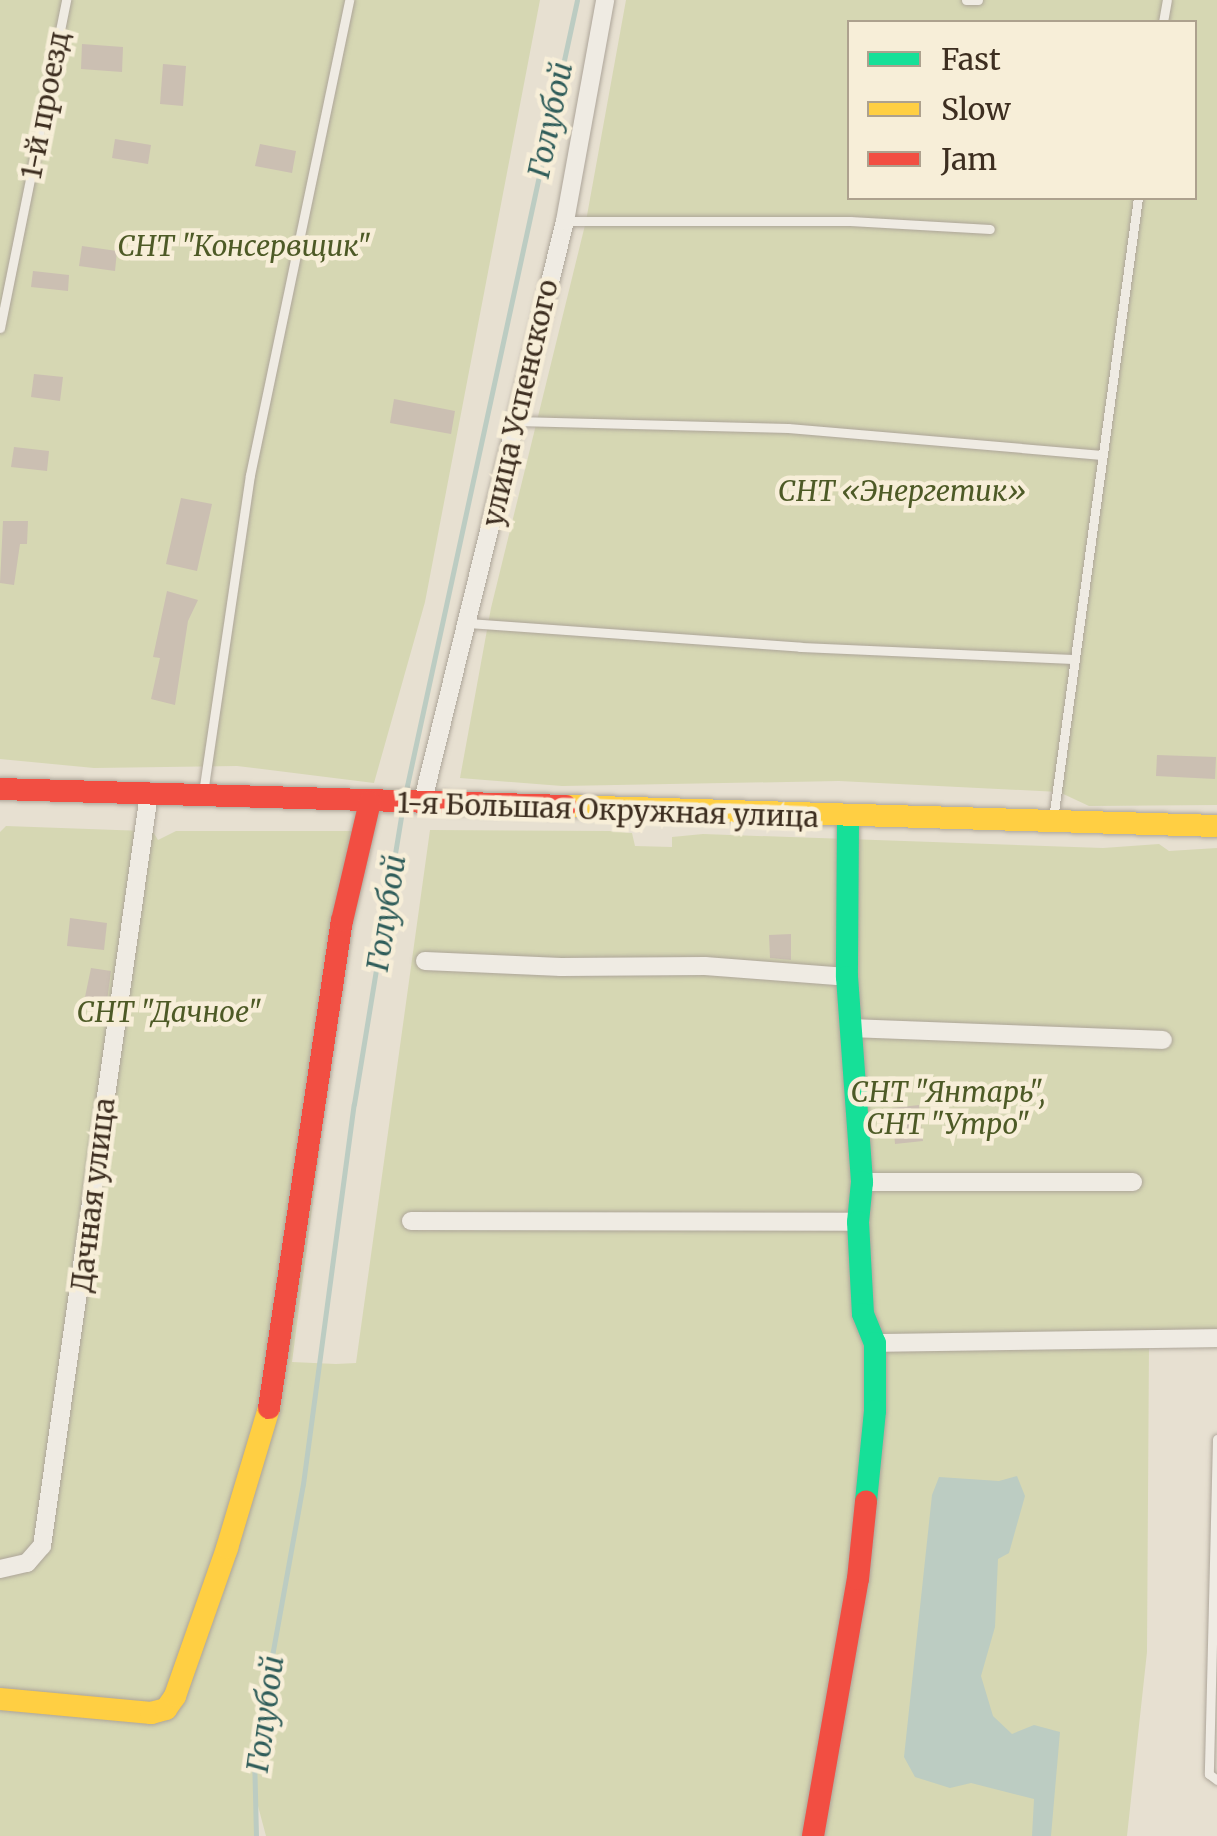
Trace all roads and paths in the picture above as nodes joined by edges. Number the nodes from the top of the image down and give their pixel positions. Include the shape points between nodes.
1 (66, 0) edge
2 (349, 0) edge
3 (605, 0) edge
4 (966, 0) edge
5 (978, 0) edge
6 (1138, 200) edge
7 (564, 221) junction
8 (990, 229) dead end
9 (0, 328) edge
10 (514, 421) junction
11 (1102, 455) junction
12 (469, 624) junction
13 (1074, 659) junction
14 (0, 789) edge
15 (150, 794) junction
16 (203, 796) junction
17 (378, 802) junction
18 (422, 804) junction
19 (848, 818) junction
20 (1052, 824) junction
21 (1217, 826) edge
22 (424, 961) dead end
23 (847, 977) junction
24 (852, 1028) junction
25 (1162, 1040) dead end
26 (862, 1182) junction
27 (1132, 1182) dead end
28 (410, 1221) dead end
29 (858, 1222) junction
30 (1217, 1338) edge
31 (876, 1343) junction
32 (1217, 1439) edge
33 (0, 1568) edge
34 (0, 1700) edge
35 (1217, 1780) edge
36 (813, 1836) edge

1 - 9 lane, 1-й проезд
2 - 16 lane via 250,475
3 - 7 street, улица Успенского
4 - 5 lane
6 - 11 lane
7 - 8 lane via 850,221
7 - 10 street, улица Успенского
10 - 11 lane via 788,428
10 - 12 street, улица Успенского
11 - 13 lane
12 - 13 lane
12 - 18 street, улица Успенского
13 - 20 lane
14 - 15 street, 1-я Большая Окружная улица
15 - 16 street, 1-я Большая Окружная улица
15 - 33 street, Дачная улица via 42,1546 27,1563
16 - 17 street, 1-я Большая Окружная улица
17 - 18 street, 1-я Большая Окружная улица
17 - 34 street via 342,921 274,1390 175,1696 166,1709 151,1713
18 - 19 street, 1-я Большая Окружная улица
19 - 20 street, 1-я Большая Окружная улица
19 - 23 street
20 - 21 street, 1-я Большая Окружная улица
22 - 23 street via 706,966
23 - 24 street
24 - 25 street
24 - 26 street
26 - 27 street
26 - 29 street
28 - 29 street
29 - 31 street via 863,1314
30 - 31 street
31 - 36 street via 871,1477 858,1579
32 - 35 lane via 1209,1774

